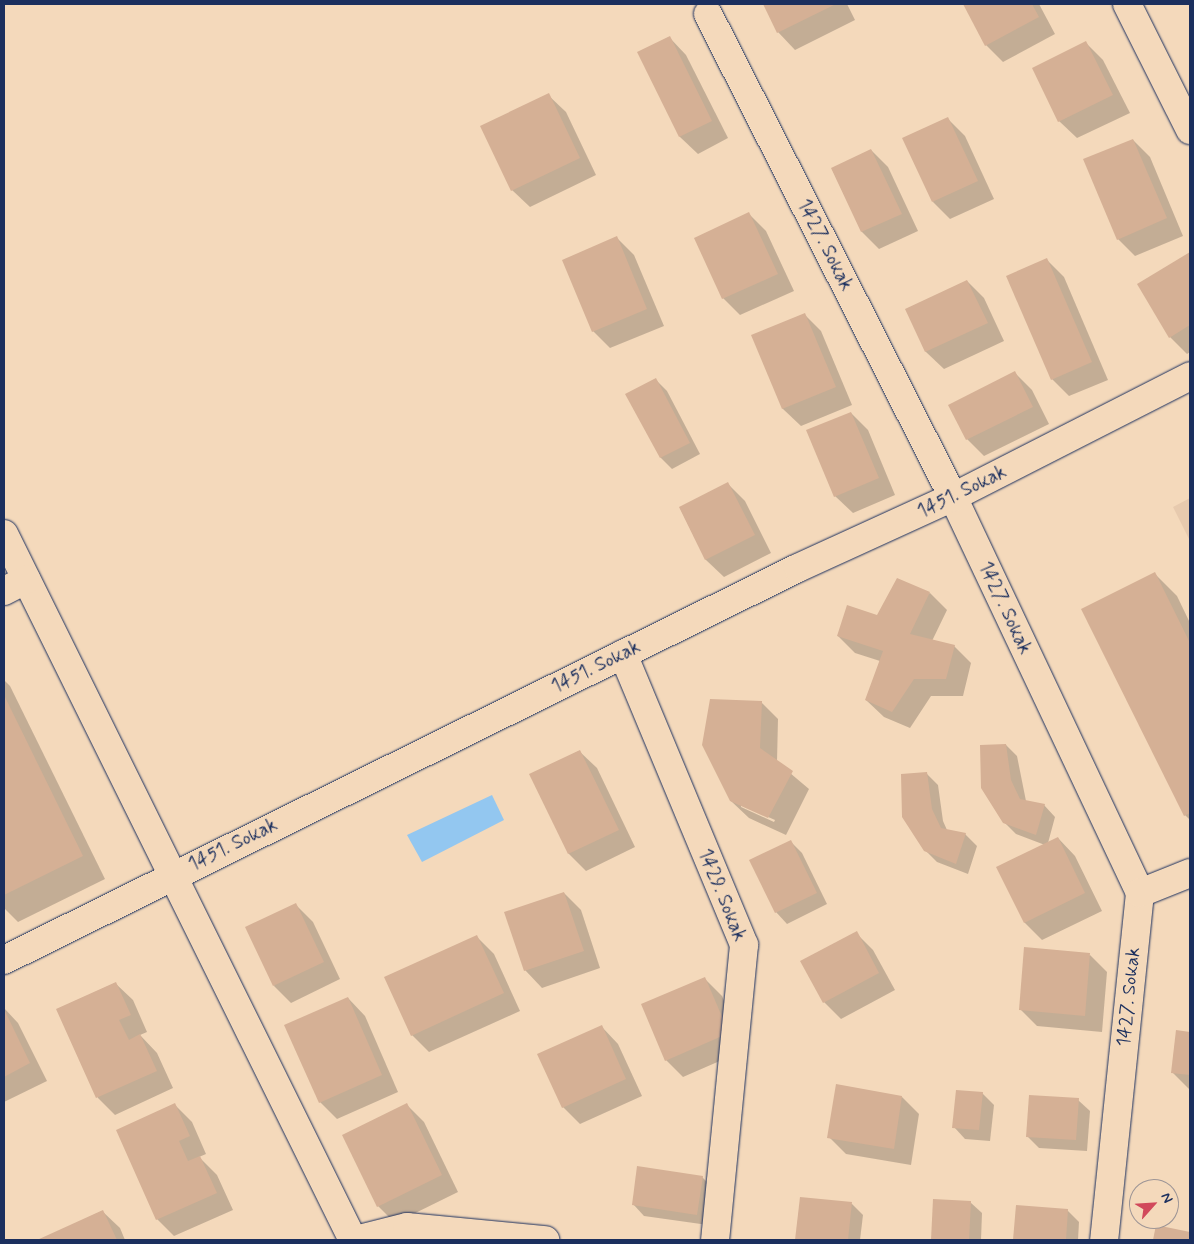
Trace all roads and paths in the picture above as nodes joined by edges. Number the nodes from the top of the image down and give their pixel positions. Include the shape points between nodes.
1 (1128, 4) edge
2 (708, 14) dead end
3 (1190, 130) edge
4 (1190, 376) edge
5 (953, 497) junction
6 (4, 534) edge
7 (15, 585) edge
8 (623, 654) junction
9 (1190, 873) edge
10 (172, 875) junction
11 (1140, 893) junction
12 (4, 960) edge
13 (354, 1240) edge
14 (545, 1240) edge
15 (715, 1240) edge
16 (1104, 1240) edge

1 - 3 street
2 - 5 street, 1427. Sokak
4 - 5 street, 1451. Sokak
5 - 8 street, 1451. Sokak
5 - 11 street, 1427. Sokak
6 - 7 street
7 - 10 street
8 - 10 street, 1451. Sokak
8 - 15 street, 1429. Sokak via 744,946
9 - 11 street
10 - 12 street, 1451. Sokak
10 - 13 street
11 - 16 street, 1427. Sokak
13 - 14 street via 407,1227

